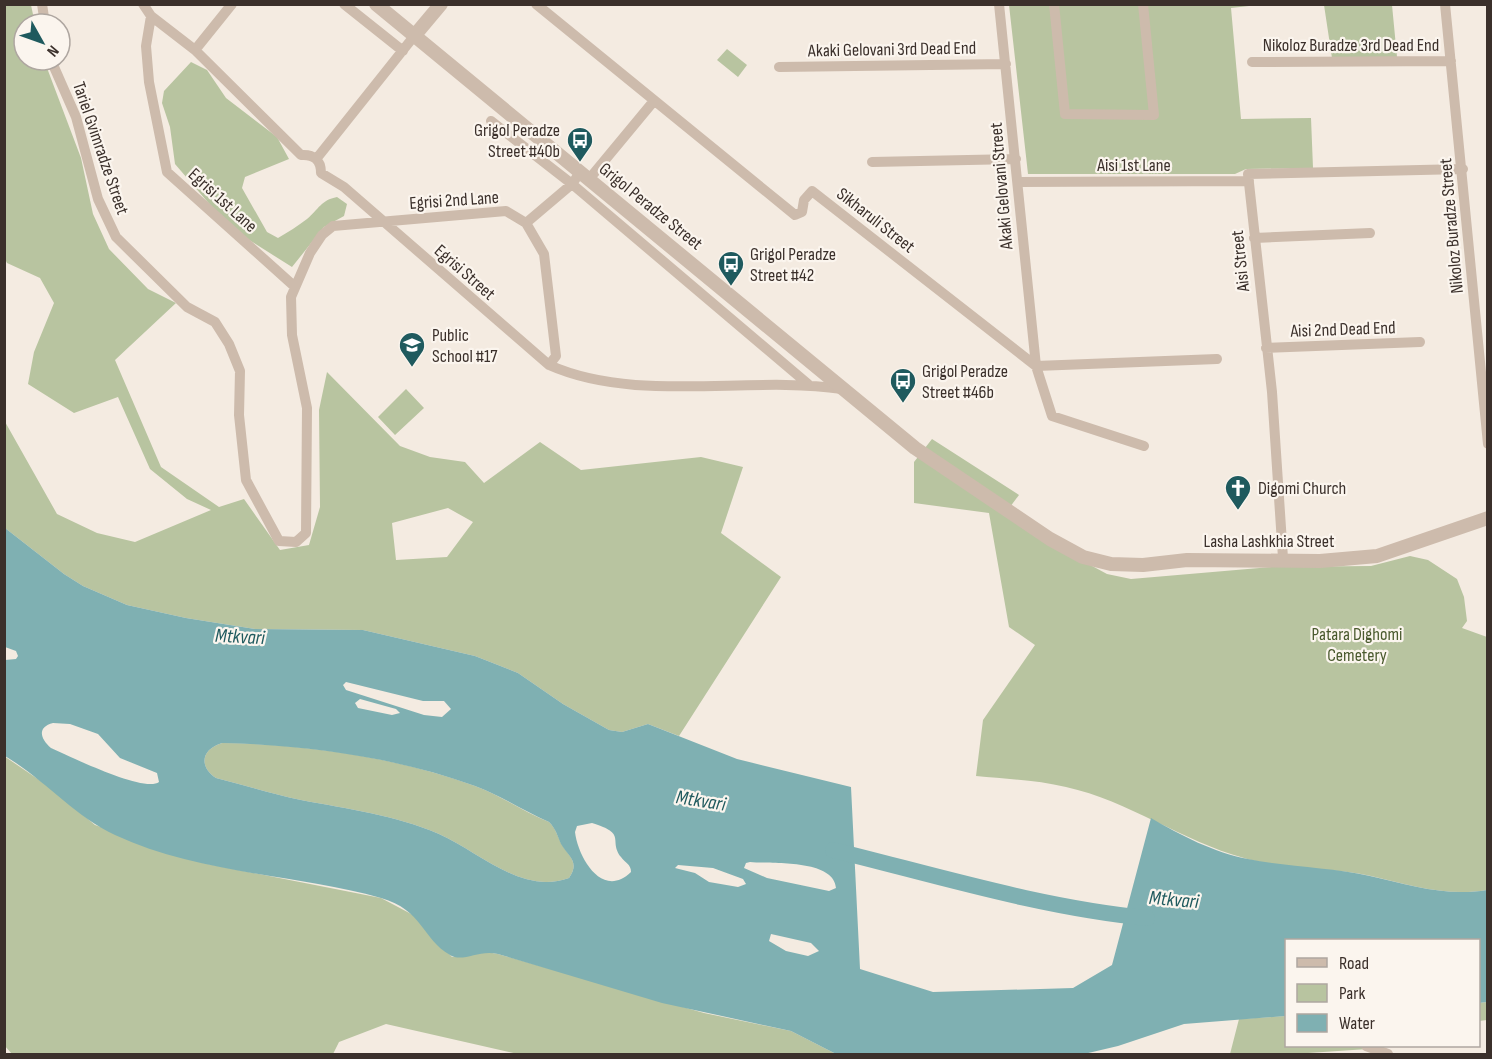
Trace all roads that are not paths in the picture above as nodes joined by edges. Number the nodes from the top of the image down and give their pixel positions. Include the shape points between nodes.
1 (143, 4) edge
2 (232, 4) edge
3 (344, 4) edge
4 (376, 4) edge
5 (441, 4) edge
6 (536, 4) edge
7 (999, 4) edge
8 (1054, 4) edge
9 (1143, 4) edge
10 (1445, 4) edge
11 (151, 16) junction
12 (415, 35) junction
13 (195, 50) junction
14 (403, 51) junction
15 (1451, 61) junction
16 (1252, 63) dead end
17 (1006, 64) junction
18 (779, 67) dead end
19 (56, 72) edge
20 (653, 102) junction
21 (491, 121) dead end
22 (316, 158) junction
23 (1016, 159) junction
24 (872, 162) dead end
25 (1463, 169) junction
26 (585, 175) junction
27 (1019, 182) junction
28 (1249, 182) junction
29 (572, 184) junction
30 (382, 222) junction
31 (526, 223) junction
32 (1370, 233) dead end
33 (1254, 238) junction
34 (294, 286) junction
35 (1420, 342) dead end
36 (1266, 348) junction
37 (1217, 359) dead end
38 (549, 366) junction
39 (1036, 366) junction
40 (808, 384) junction
41 (846, 389) junction
42 (1488, 444) edge
43 (1144, 446) dead end
44 (1488, 518) edge
45 (1050, 539) joint
46 (1283, 558) junction
47 (1369, 1047) edge
48 (1388, 1054) edge

1 - 11 street, Egrisi Street
2 - 13 street
3 - 14 street
4 - 12 street, Grigol Peradze Street
5 - 12 street
6 - 20 street, Sikharuli Street
7 - 17 street, Akaki Gelovani Street
8 - 9 street via 1065,114 1154,115
10 - 15 street, Nikoloz Buradze Street
11 - 13 street, Egrisi Street
11 - 34 street, Egrisi 1st Lane via 146,46 149,82 167,172
12 - 14 street
12 - 26 street, Grigol Peradze Street
13 - 22 street, Egrisi Street via 301,155
14 - 22 street
15 - 16 street, Nikoloz Buradze 3rd Dead End
15 - 25 street, Nikoloz Buradze Street
17 - 18 street, Akaki Gelovani 3rd Dead End
17 - 23 street, Akaki Gelovani Street
19 - 34 street, Tariel Gvimradze Street via 76,117 98,199 116,237 187,307 215,322 229,344 240,371 239,415 246,480 279,541 285,542 296,542 306,533 307,408 290,319
20 - 26 street
20 - 39 street, Sikharuli Street via 795,214 802,212 804,200 812,191
21 - 29 street
22 - 30 street, Egrisi Street via 321,173 344,187
23 - 24 street
23 - 27 street, Akaki Gelovani Street
25 - 28 street via 1248,174
25 - 42 street, Nikoloz Buradze Street
26 - 29 street
26 - 41 street, Grigol Peradze Street
27 - 28 street, Aisi 1st Lane
27 - 39 street, Akaki Gelovani Street
28 - 33 street, Aisi Street
29 - 31 street
29 - 40 street
30 - 31 street, Egrisi 2nd Lane via 506,212
30 - 34 street, Tariel Gvimradze Street via 333,226 310,253
30 - 38 street, Egrisi Street
31 - 38 street via 544,254 556,356
32 - 33 street
33 - 36 street, Aisi Street
35 - 36 street, Aisi 2nd Dead End
36 - 46 street, Aisi Street
37 - 39 street
38 - 40 street, Egrisi Street via 574,377 614,384
39 - 43 street, Akaki Gelovani Street via 1052,416
40 - 41 street, Egrisi Street
41 - 45 street, Grigol Peradze Street via 928,458
44 - 46 street, Lasha Lashkhia Street via 1377,556 1320,561
45 - 46 street, Lasha Lashkhia Street via 1083,557 1111,564
47 - 48 street

